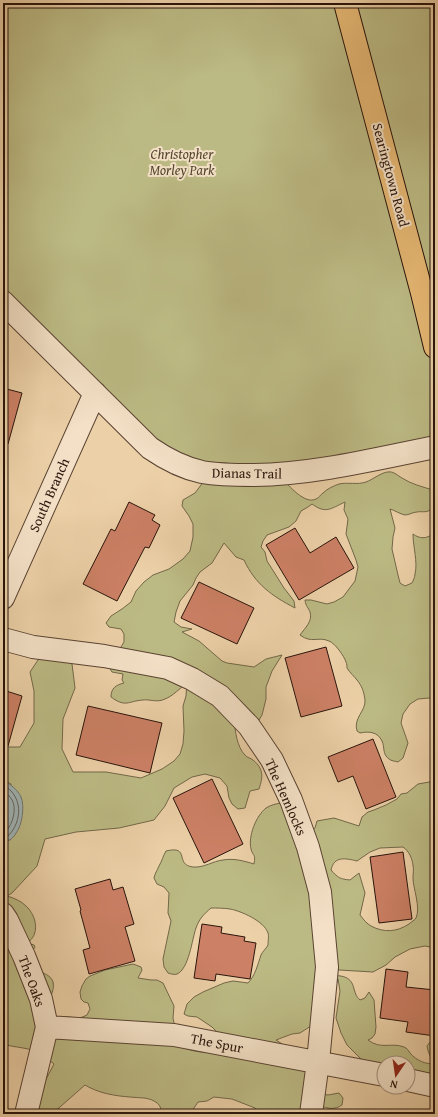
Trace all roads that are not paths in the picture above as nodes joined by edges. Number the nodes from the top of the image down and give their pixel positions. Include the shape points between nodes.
1 (345, 3) edge
2 (3, 302) edge
3 (435, 347) edge
4 (95, 393) junction
5 (435, 447) edge
6 (3, 598) edge
7 (3, 639) edge
8 (3, 914) edge
9 (47, 1027) junction
10 (318, 1062) junction
11 (376, 1073) edge
12 (416, 1082) edge
13 (435, 1086) edge
14 (26, 1114) edge
15 (311, 1114) edge

1 - 3 main road, Searingtown Road
2 - 4 street, Dianas Trail
4 - 5 street, Dianas Trail via 150,448 168,460 202,472 231,475 294,473
4 - 6 street, South Branch
7 - 10 street, The Hemlocks via 34,647 168,668 220,696 249,726 272,760 291,800 308,847 320,892 327,967
8 - 9 street, The Oaks via 24,956
9 - 10 street, The Spur via 174,1035
9 - 14 street
10 - 11 street, The Spur
10 - 15 street, The Hemlocks
12 - 13 street

